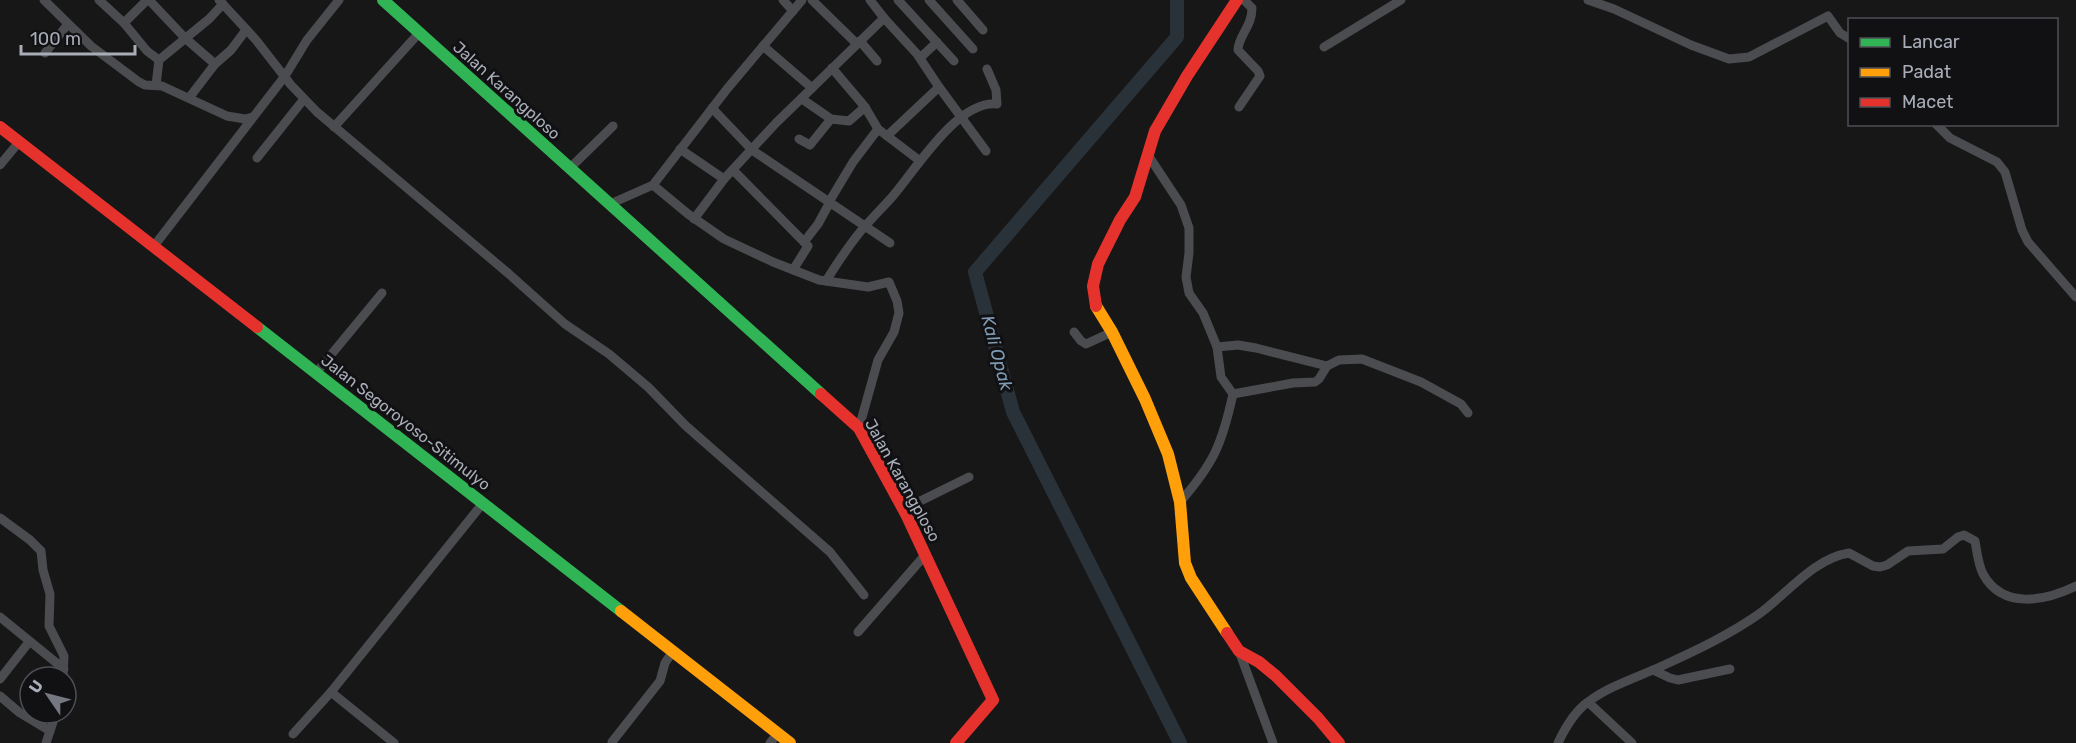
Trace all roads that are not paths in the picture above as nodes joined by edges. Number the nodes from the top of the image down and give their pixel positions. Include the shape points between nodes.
1 (99, 0) edge
2 (339, 0) edge
3 (383, 0) edge
4 (783, 0) edge
5 (802, 0) edge
6 (812, 0) edge
7 (870, 0) edge
8 (898, 0) edge
9 (929, 0) edge
10 (957, 0) edge
11 (1237, 0) edge
12 (1245, 0) edge
13 (1401, 0) edge
14 (1588, 0) edge
15 (50, 2) edge
16 (221, 2) edge
17 (793, 11) junction
18 (884, 18) junction
19 (124, 23) junction
20 (68, 24) junction
21 (246, 30) junction
22 (983, 30) dead end
23 (419, 33) junction
24 (185, 38) junction
25 (1848, 38) edge
26 (937, 42) junction
27 (858, 43) junction
28 (764, 46) junction
29 (1324, 47) dead end
30 (973, 50) dead end
31 (45, 53) dead end
32 (920, 58) junction
33 (159, 60) junction
34 (954, 60) dead end
35 (877, 61) dead end
36 (214, 64) junction
37 (832, 68) junction
38 (987, 69) dead end
39 (285, 76) junction
40 (156, 85) junction
41 (939, 87) junction
42 (812, 88) junction
43 (189, 98) junction
44 (304, 99) junction
45 (802, 99) junction
46 (864, 106) junction
47 (1239, 107) dead end
48 (712, 108) junction
49 (253, 117) junction
50 (961, 118) junction
51 (831, 119) junction
52 (613, 126) dead end
53 (1938, 126) edge
54 (0, 127) edge
55 (334, 127) junction
56 (878, 129) junction
57 (887, 136) junction
58 (799, 139) dead end
59 (19, 142) junction
60 (680, 149) junction
61 (752, 150) junction
62 (986, 151) dead end
63 (1148, 155) junction
64 (257, 158) dead end
65 (920, 161) junction
66 (0, 165) edge
67 (570, 168) junction
68 (733, 170) junction
69 (724, 179) junction
70 (653, 185) junction
71 (829, 202) junction
72 (610, 204) junction
73 (694, 219) junction
74 (866, 225) junction
75 (804, 242) junction
76 (890, 243) dead end
77 (154, 246) junction
78 (793, 270) junction
79 (826, 281) junction
80 (382, 293) dead end
81 (2076, 297) edge
82 (1074, 332) dead end
83 (1112, 333) junction
84 (1217, 347) junction
85 (1328, 366) junction
86 (316, 373) junction
87 (1233, 394) junction
88 (1468, 413) dead end
89 (859, 428) junction
90 (969, 477) dead end
91 (1180, 501) junction
92 (483, 503) junction
93 (904, 509) junction
94 (2, 523) edge
95 (926, 554) junction
96 (2076, 586) edge
97 (864, 595) dead end
98 (0, 617) edge
99 (858, 632) dead end
100 (28, 642) junction
101 (673, 651) junction
102 (1239, 651) junction
103 (54, 665) edge
104 (63, 665) edge
105 (1731, 669) dead end
106 (1653, 670) junction
107 (0, 679) edge
108 (331, 692) junction
109 (0, 696) edge
110 (1587, 702) junction
111 (52, 725) edge
112 (50, 731) junction
113 (293, 734) dead end
114 (774, 738) edge
115 (612, 742) edge
116 (46, 743) edge
117 (394, 743) edge
118 (790, 743) edge
119 (956, 743) edge
120 (1273, 743) edge
121 (1339, 743) edge
122 (1558, 743) edge
123 (1632, 743) edge

1 - 19 street
2 - 39 street
3 - 23 street, Jalan Karangploso
4 - 17 street
5 - 17 street
6 - 27 street
7 - 18 street
8 - 26 street
9 - 30 street
10 - 22 street
11 - 63 street via 1155,131
12 - 47 street via 1252,16 1238,50 1260,76
13 - 29 street
14 - 25 street via 1729,59 1749,57 1828,16
15 - 20 street
16 - 21 street
16 - 24 street via 209,19
17 - 28 street
18 - 27 street
18 - 32 street
19 - 24 street via 149,0
19 - 33 street
20 - 31 street
20 - 40 street via 139,82
21 - 36 street
21 - 39 street
23 - 55 street
23 - 67 street, Jalan Karangploso
24 - 33 street
24 - 36 street
26 - 32 street
26 - 34 street
27 - 35 street
27 - 37 street
28 - 42 street
28 - 48 street
32 - 41 street
33 - 40 street
36 - 43 street
37 - 42 street
37 - 46 street
38 - 50 street via 997,104 985,105
39 - 44 street
39 - 49 street
40 - 43 street
41 - 50 street
41 - 57 street
42 - 45 street
43 - 49 street via 227,116
44 - 55 street
44 - 64 street
45 - 51 street
45 - 61 street
46 - 51 street via 849,121
46 - 56 street
48 - 60 street
48 - 61 street
49 - 77 street
50 - 62 street
50 - 65 street
51 - 58 street via 810,145
52 - 67 street
53 - 81 street via 1950,138 1996,162 2005,172 2028,242
54 - 59 street, Jalan Segoroyoso-Sitimulyo
55 - 97 street via 565,324 648,387 830,552
56 - 57 street
56 - 71 street
57 - 65 street
59 - 66 street
59 - 77 street, Jalan Segoroyoso-Sitimulyo
60 - 69 street
60 - 70 street
61 - 68 street
61 - 71 street
63 - 83 street via 1135,197 1098,264 1093,285 1096,308
63 - 84 street via 1184,212 1189,228 1189,293 1203,313
65 - 74 street
67 - 72 street, Jalan Karangploso
68 - 69 street
68 - 75 street
69 - 73 street
70 - 72 street
70 - 73 street
71 - 74 street
71 - 75 street
72 - 89 street, Jalan Karangploso
73 - 78 street via 724,239
74 - 76 street
74 - 79 street
75 - 78 street via 808,246
77 - 86 street, Jalan Segoroyoso-Sitimulyo
78 - 79 street
79 - 89 street via 868,287 889,282 897,301 899,313 894,332 878,360
80 - 86 street
82 - 83 street via 1086,344
83 - 91 street via 1168,453
84 - 85 street via 1239,345
84 - 87 street via 1221,377
85 - 87 street via 1315,382
85 - 88 street via 1340,360 1362,359 1421,382 1461,404
86 - 92 street, Jalan Segoroyoso-Sitimulyo
87 - 91 street via 1222,439 1211,462
89 - 93 street, Jalan Karangploso
90 - 93 street
91 - 102 street via 1185,563
92 - 101 street, Jalan Segoroyoso-Sitimulyo
92 - 108 street
93 - 95 street, Jalan Karangploso
94 - 104 street via 41,551 50,594 49,626 63,656
95 - 99 street
95 - 119 street, Jalan Karangploso via 993,700
96 - 106 street via 2053,596 2023,600 2008,597 1984,576 1975,541 1966,536 1958,537 1943,549 1908,551 1880,567 1849,553 1842,554 1822,563 1758,614 1696,651
98 - 100 street
100 - 103 street
100 - 107 street
101 - 114 street, Jalan Segoroyoso-Sitimulyo
101 - 115 street via 660,681
102 - 120 street
102 - 121 street via 1276,676
105 - 106 street via 1678,680
106 - 110 street
108 - 113 street
108 - 117 street
109 - 112 street
110 - 122 street
110 - 123 street
111 - 112 street
112 - 116 street
114 - 118 street, Jalan Segoroyoso-Sitimulyo

